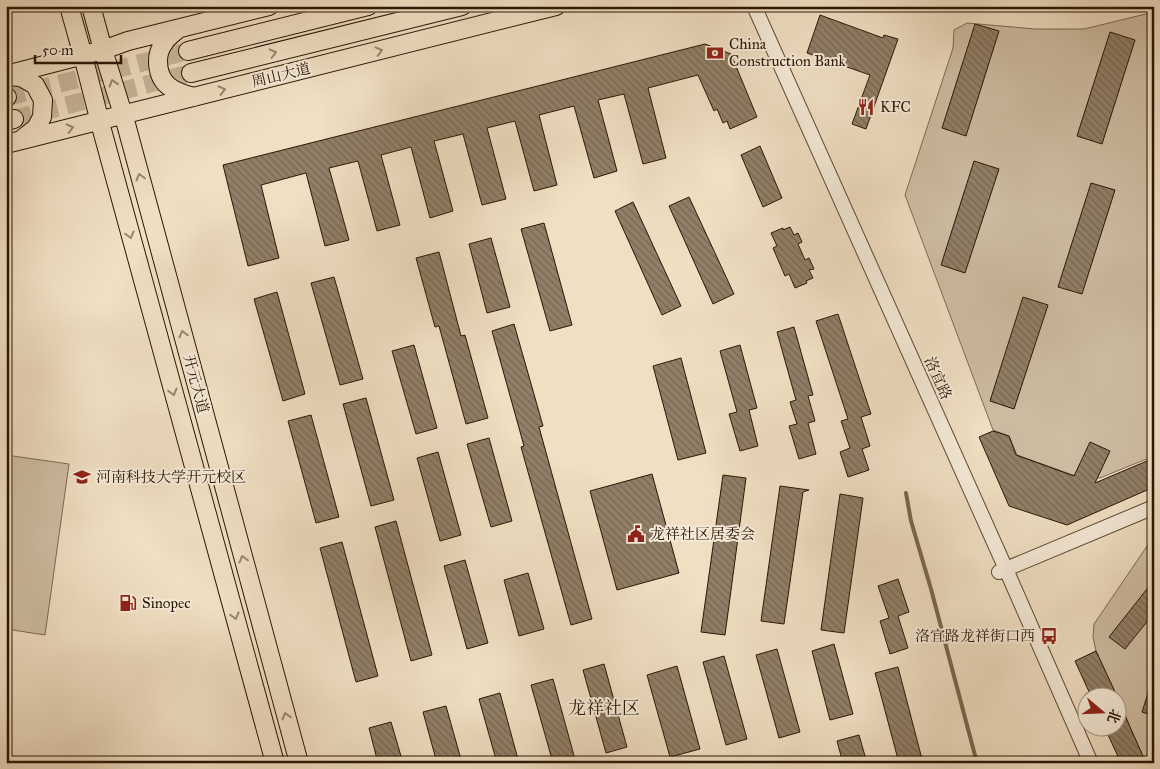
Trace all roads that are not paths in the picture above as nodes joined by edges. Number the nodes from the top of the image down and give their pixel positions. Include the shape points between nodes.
1 (69, 6) edge
2 (91, 6) edge
3 (269, 6) edge
4 (368, 6) edge
5 (462, 6) edge
6 (556, 6) edge
7 (745, 6) edge
8 (754, 6) edge
9 (179, 28) junction
10 (103, 50) junction
11 (188, 51) tunnel mouth
12 (83, 56) junction
13 (191, 73) tunnel mouth
14 (6, 75) edge
15 (195, 97) junction
16 (123, 115) junction
17 (99, 120) junction
18 (13, 142) edge
19 (1154, 507) edge
20 (1002, 570) junction
21 (275, 763) edge
22 (299, 763) edge
23 (1082, 763) edge
24 (1092, 763) edge

1 - 12 main road, 开元大道
2 - 10 main road, 开元大道
3 - 9 main road
4 - 11 main road
13 -> 5 main road, 周山大道
15 -> 6 main road, 周山大道
7 - 20 street, 洛宜路
8 - 20 street, 洛宜路
9 - 10 main road
9 - 15 main road via 164,42 158,54 158,70 166,85 178,93
10 - 12 main road
16 -> 10 main road, 开元大道
12 - 14 main road
12 - 17 main road, 开元大道
14 - 18 main road via 21,77 35,85 43,100 42,117 36,128
15 - 16 main road, 周山大道
16 - 17 main road, 周山大道
22 -> 16 main road, 开元大道
18 -> 17 main road, 周山大道
17 -> 21 main road, 开元大道
19 - 20 street
20 - 23 street, 洛宜路
20 - 24 street, 洛宜路

